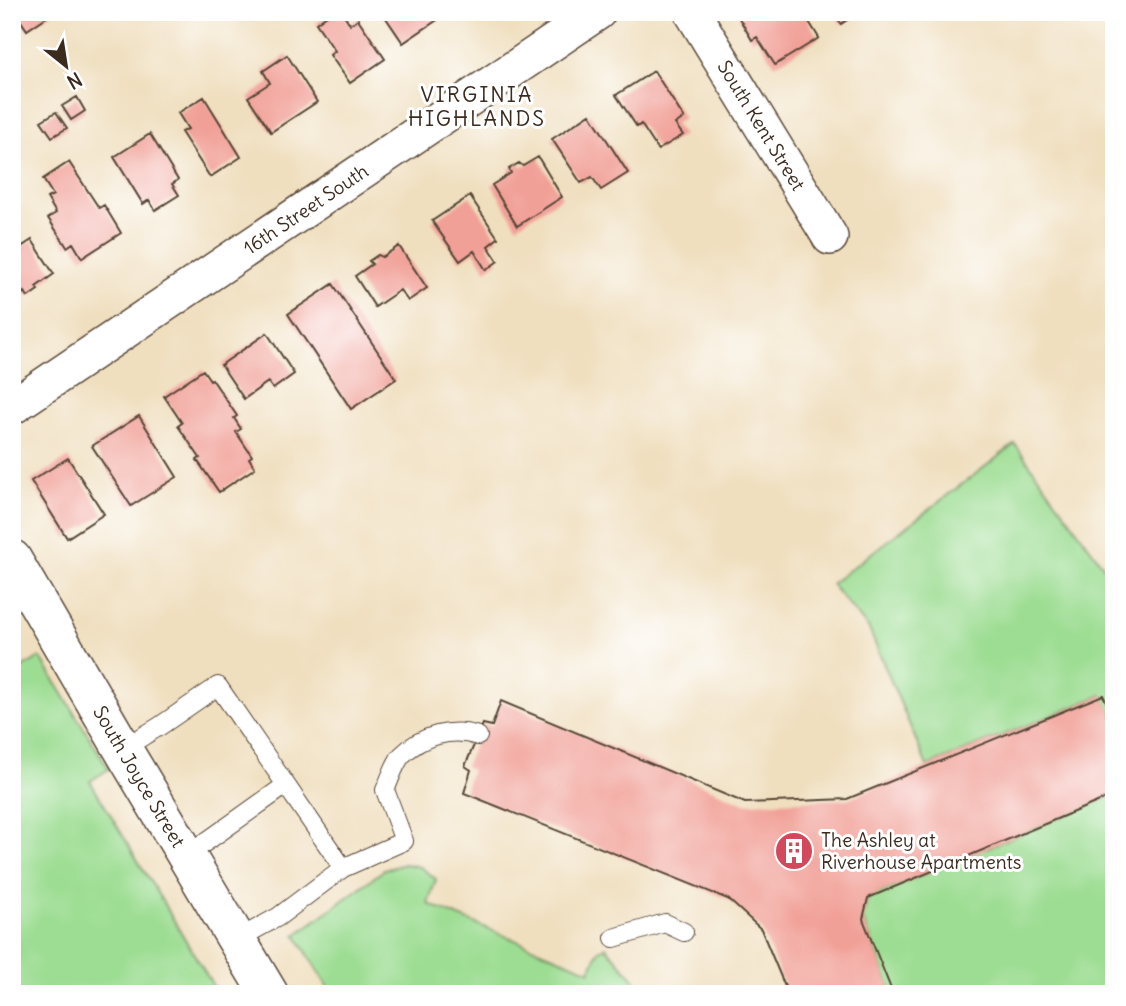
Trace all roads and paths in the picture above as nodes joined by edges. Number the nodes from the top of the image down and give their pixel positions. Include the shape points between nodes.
1 (598, 12) edge
2 (692, 12) edge
3 (830, 237) dead end
4 (12, 407) edge
5 (12, 559) edge
6 (478, 736) dead end
7 (122, 749) junction
8 (286, 785) junction
9 (186, 856) junction
10 (343, 868) junction
11 (684, 932) dead end
12 (614, 938) dead end
13 (236, 940) junction
14 (269, 994) edge

1 - 4 street, 16th Street South
2 - 3 street, South Kent Street
5 - 7 street, South Joyce Street
6 - 10 lane via 465,732 430,736 401,756 385,790 404,841
7 - 8 lane via 218,686
7 - 9 street, South Joyce Street
8 - 9 lane
8 - 10 lane
9 - 13 street, South Joyce Street
10 - 13 lane via 278,917
11 - 12 lane via 665,923
13 - 14 street, South Joyce Street

